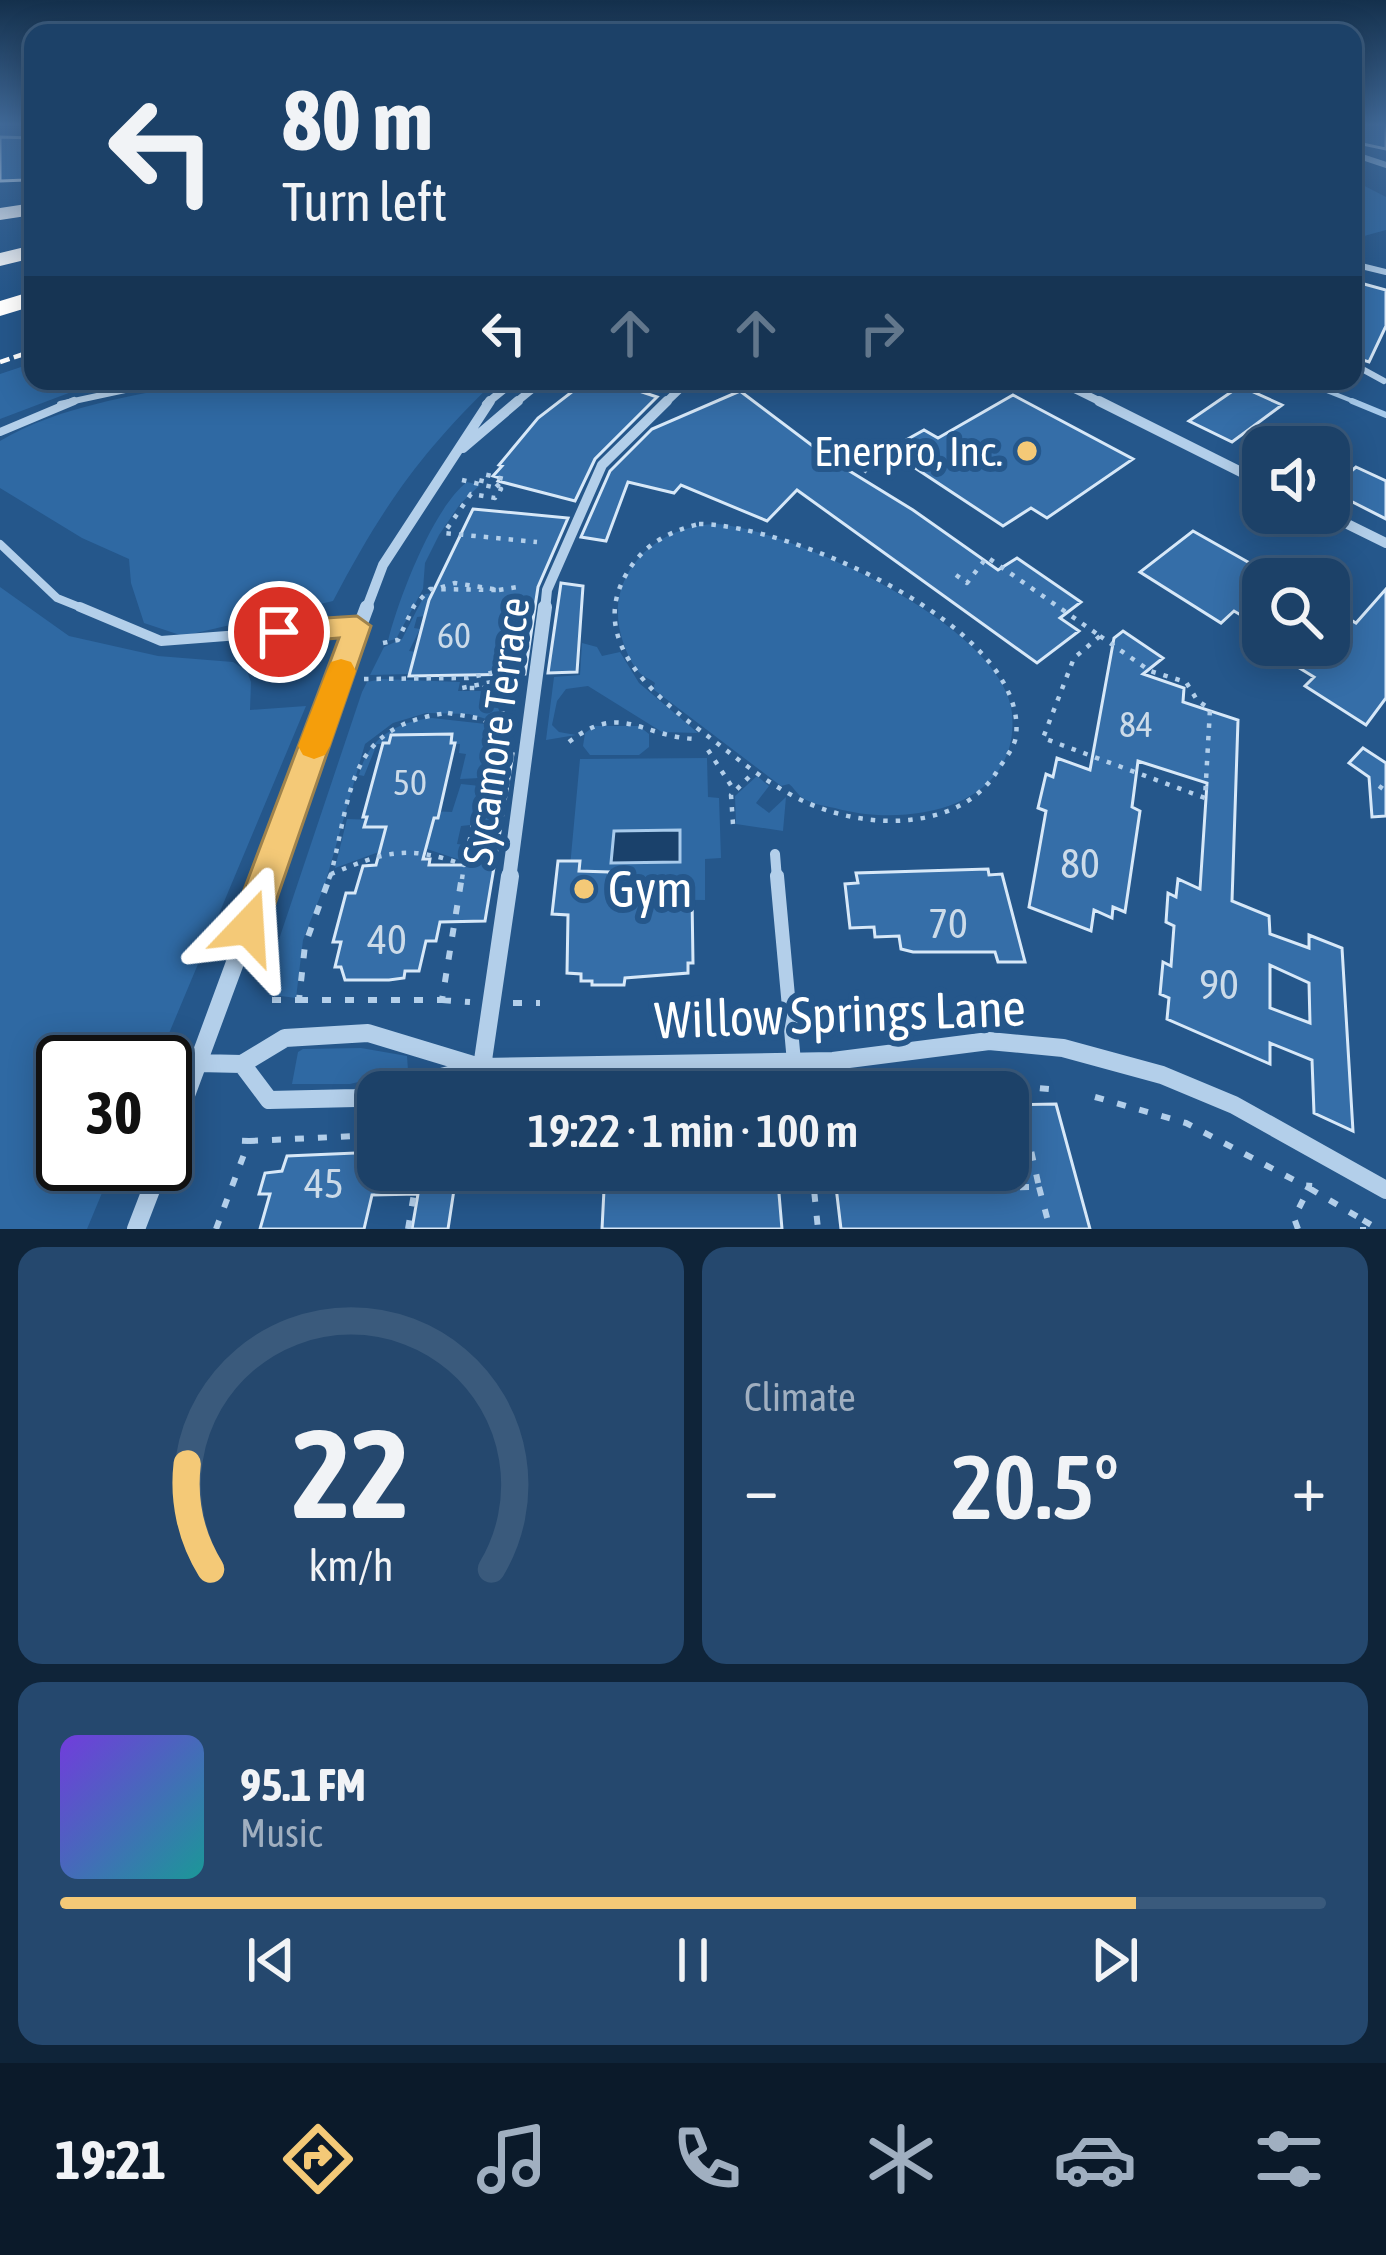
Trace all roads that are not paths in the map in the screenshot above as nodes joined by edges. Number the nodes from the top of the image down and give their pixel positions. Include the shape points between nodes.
1 (126, 390) edge
2 (503, 390) edge
3 (531, 390) edge
4 (680, 390) edge
5 (1076, 390) edge
6 (0, 432) edge
7 (453, 457) junction
8 (1242, 472) edge
9 (1350, 525) edge
10 (1386, 543) edge
11 (0, 544) edge
12 (357, 626) junction
13 (775, 854) dead end
14 (794, 1062) junction
15 (198, 1063) junction
16 (242, 1064) junction
17 (482, 1067) junction
18 (466, 1071) edge
19 (192, 1079) edge
20 (357, 1098) edge
21 (1386, 1190) edge
22 (151, 1191) edge
23 (136, 1229) edge

1 - 6 lane via 57,405
2 - 7 street via 482,408
3 - 7 street
4 - 17 street, Sycamore Terrace via 602,465 547,590
5 - 8 street
7 - 12 street via 411,516
9 - 10 street
11 - 12 lane via 57,598 161,641
12 - 15 street
13 - 14 lane
14 - 17 street, Willow Springs Lane
14 - 21 street, Willow Springs Lane via 989,1041 1093,1054 1234,1105
15 - 16 street, Willow Springs Lane
15 - 19 street
16 - 17 street, Willow Springs Lane via 285,1038 368,1033
16 - 20 street, Willow Springs Lane via 269,1100
17 - 18 street, Willow Springs Lane
22 - 23 street

